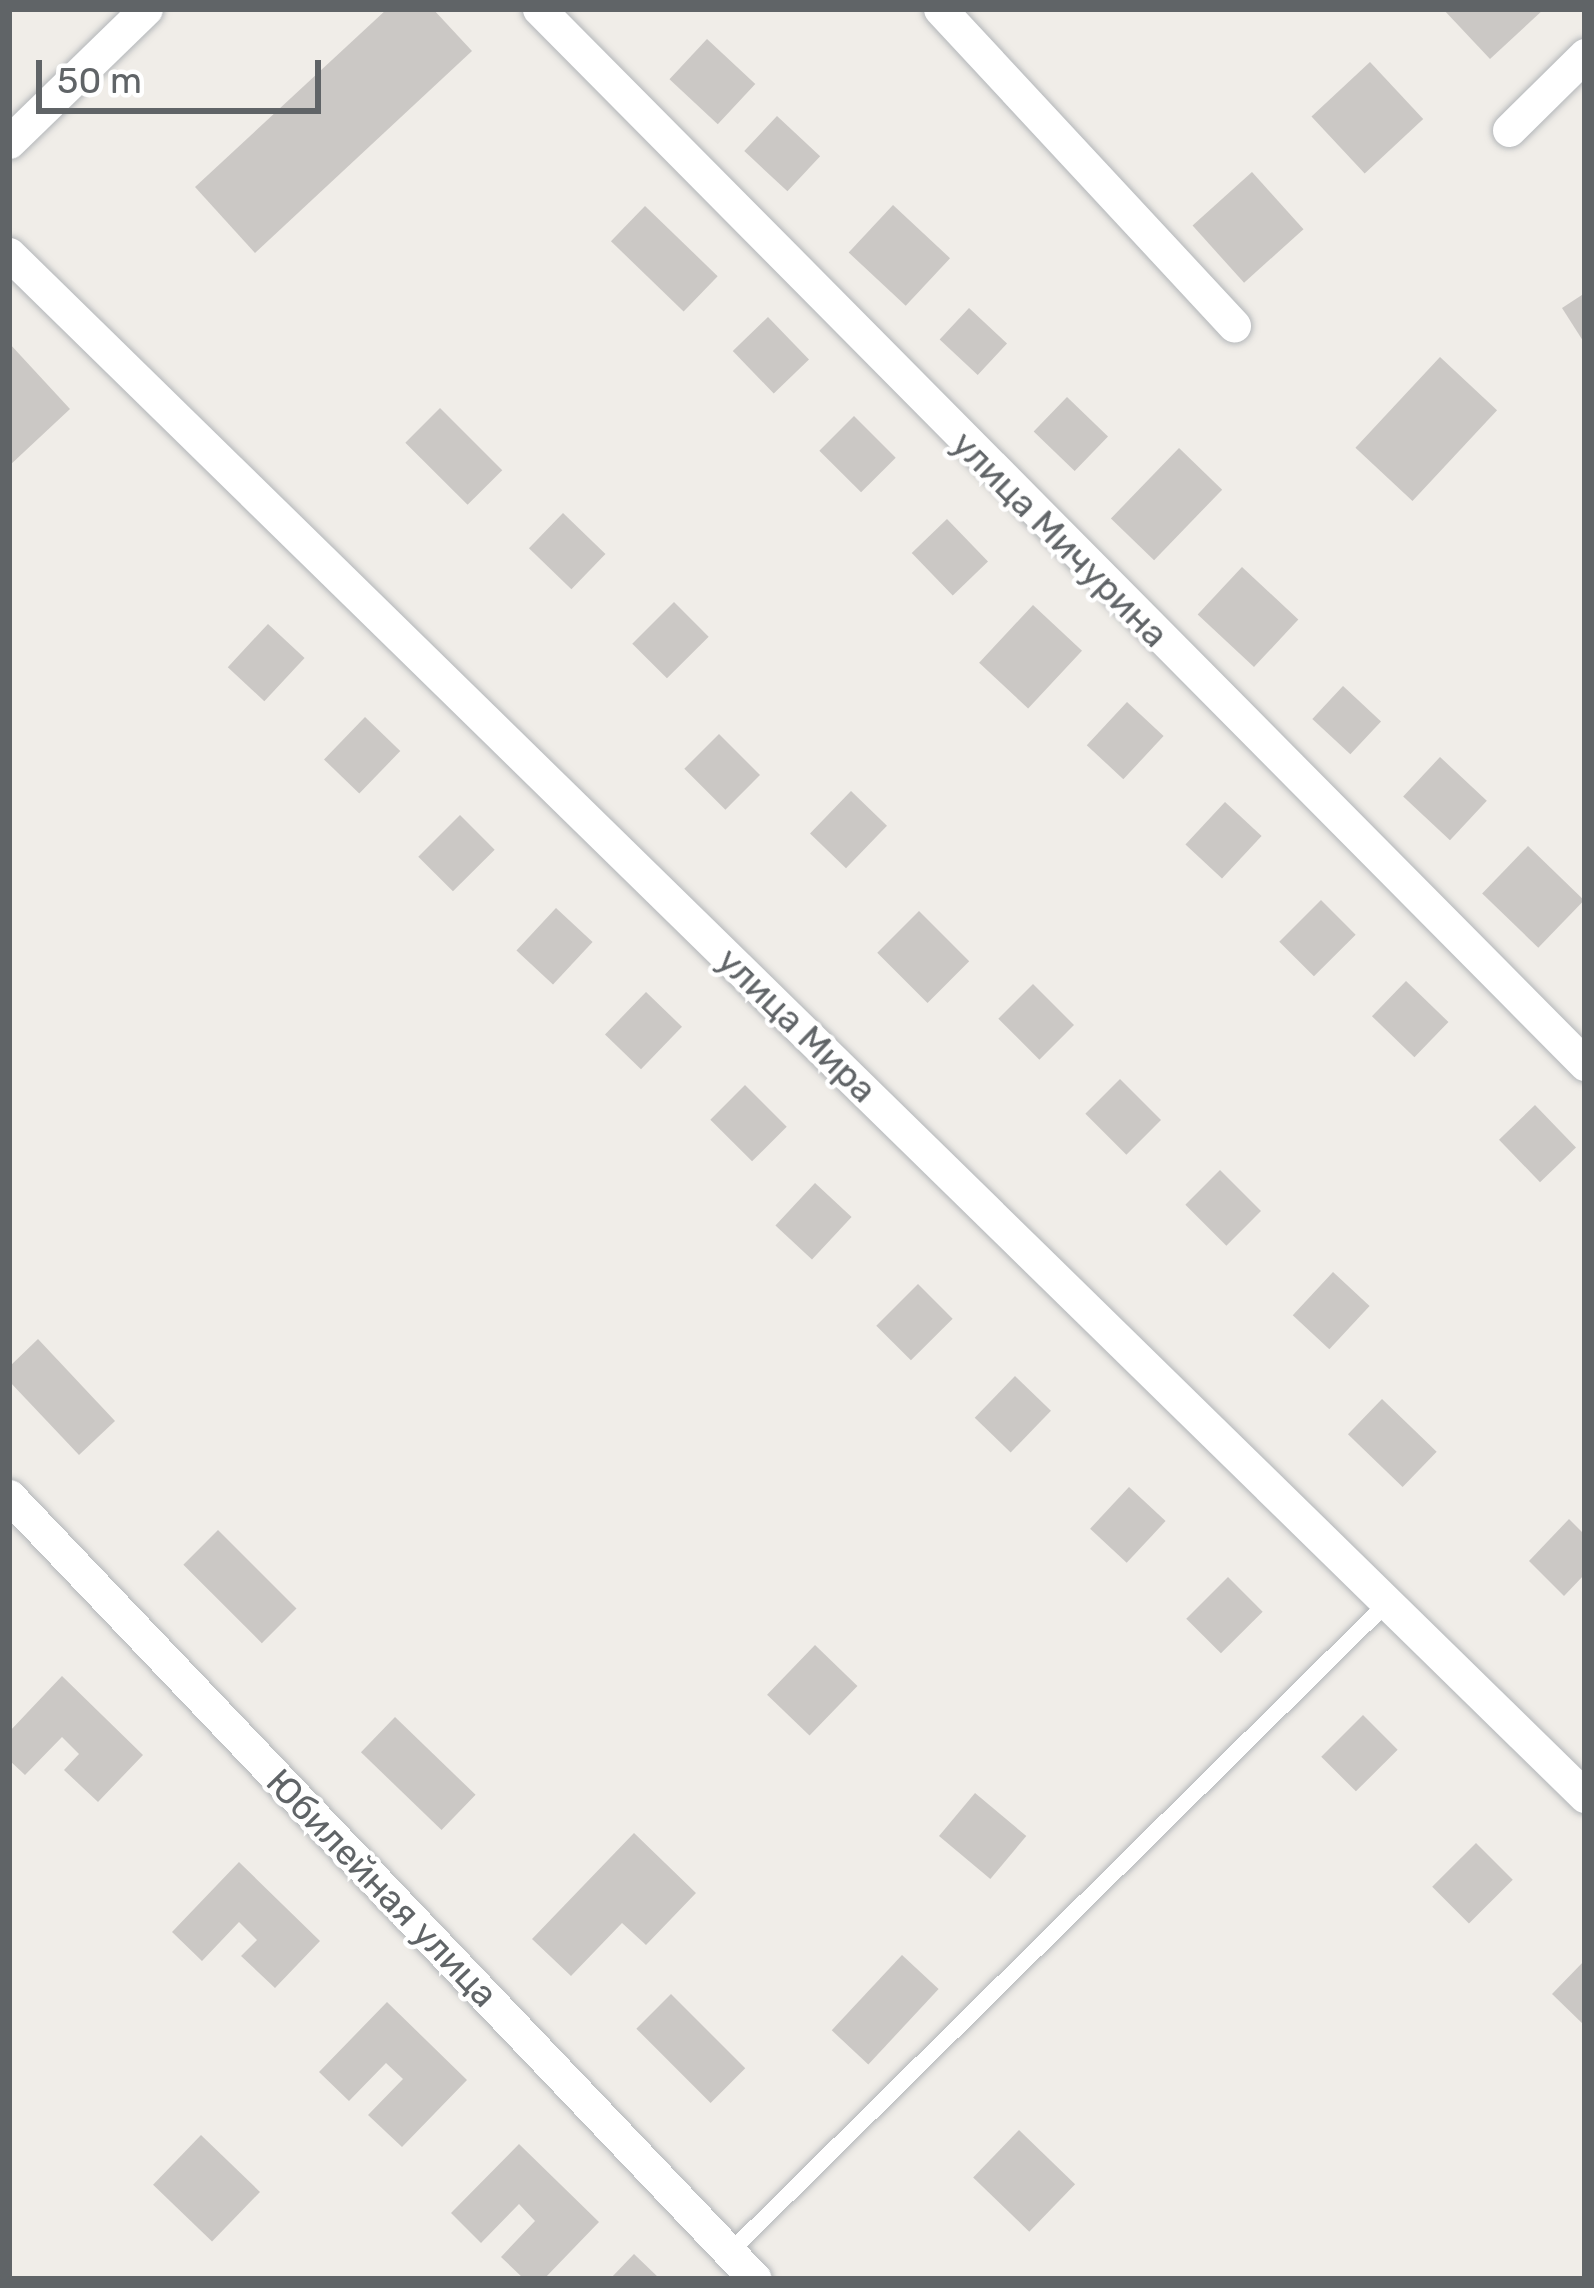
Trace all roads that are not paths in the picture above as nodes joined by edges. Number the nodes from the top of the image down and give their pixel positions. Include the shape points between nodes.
1 (146, 9) edge
2 (539, 9) edge
3 (940, 9) edge
4 (1585, 55) edge
5 (1509, 130) dead end
6 (9, 142) edge
7 (9, 254) edge
8 (1234, 325) dead end
9 (1585, 1064) edge
10 (9, 1496) edge
11 (1387, 1603) junction
12 (1585, 1796) edge
13 (729, 2252) junction
14 (755, 2279) edge

1 - 6 street
2 - 9 street, улица Мичурина
3 - 8 street
4 - 5 street
7 - 11 street, улица Мира
10 - 13 street, Юбилейная улица
11 - 12 street, улица Мира
11 - 13 lane
13 - 14 street, Юбилейная улица

